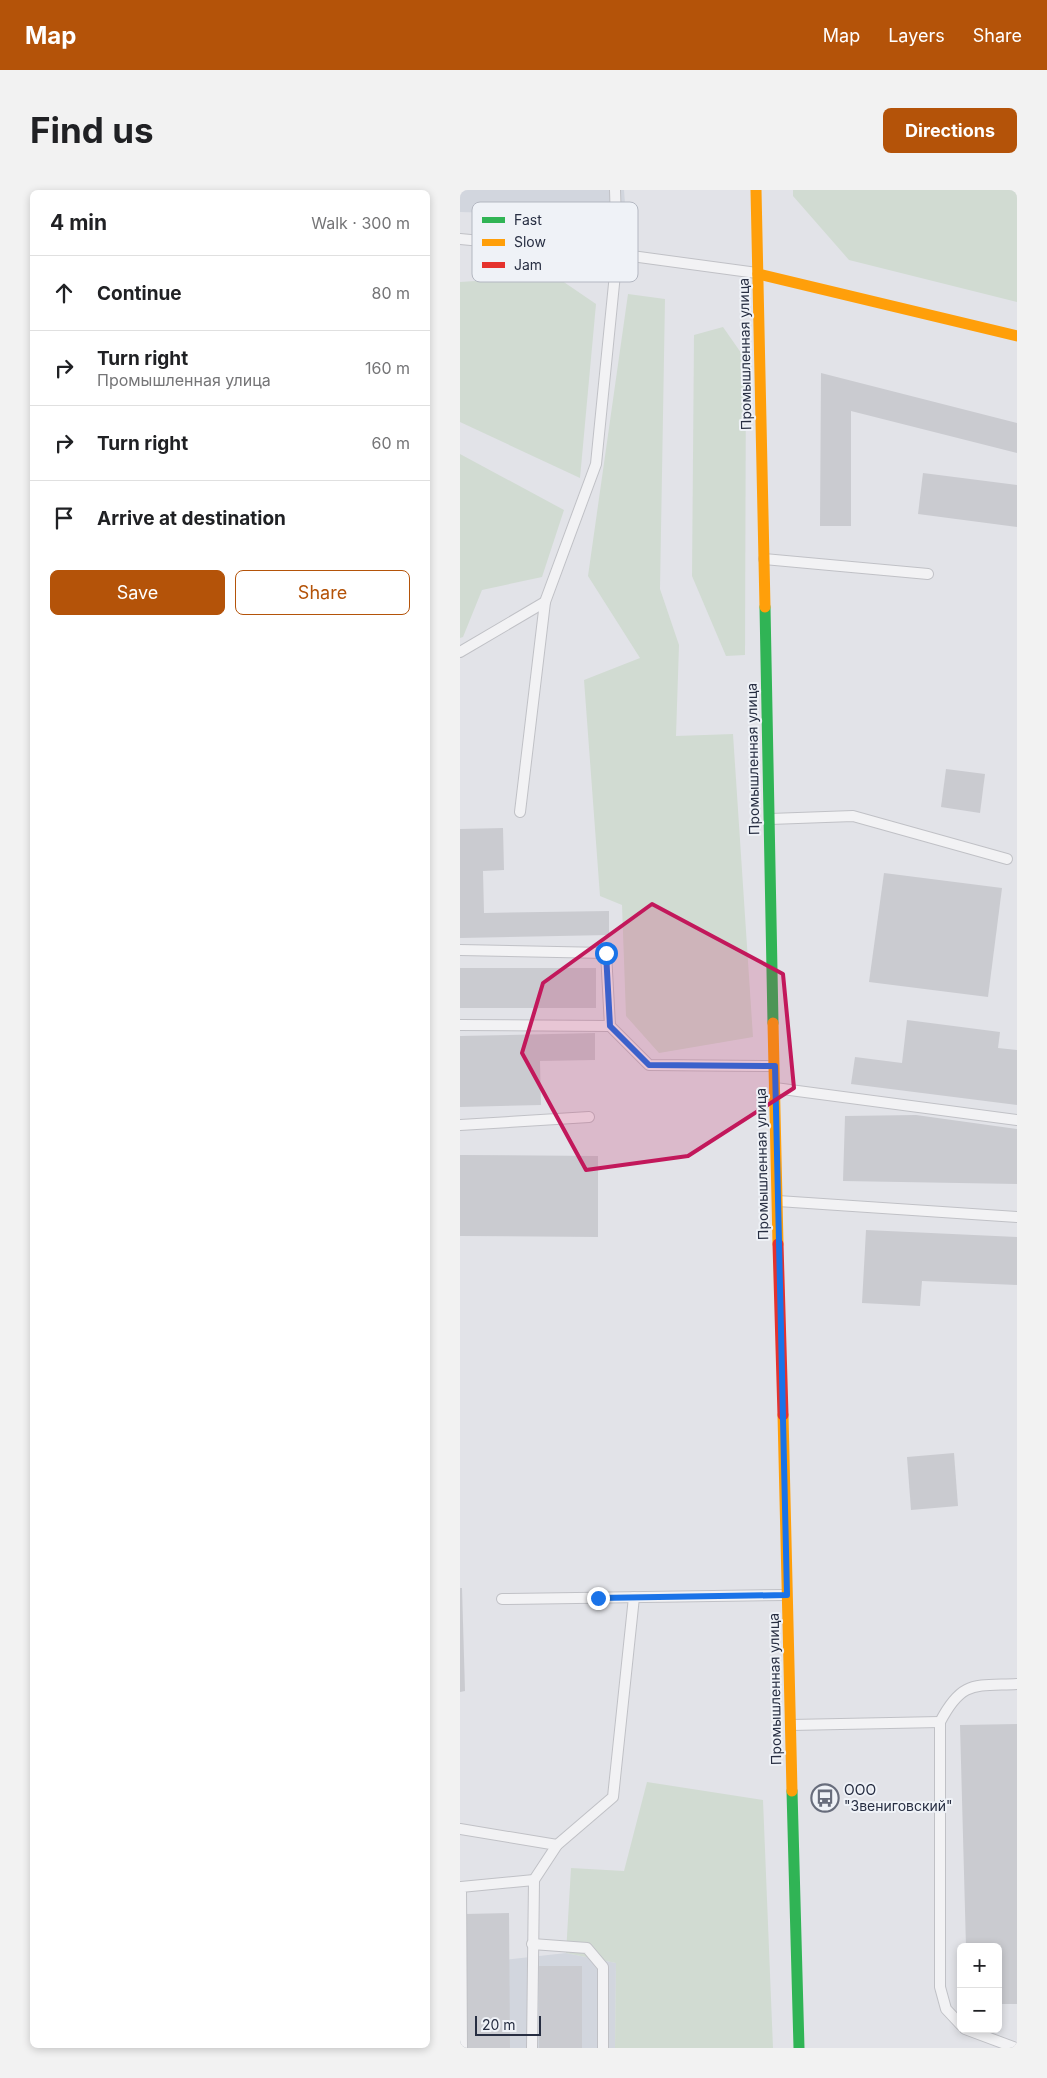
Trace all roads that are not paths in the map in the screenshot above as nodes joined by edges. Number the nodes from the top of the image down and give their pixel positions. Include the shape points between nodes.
1 (756, 190) edge
2 (638, 257) edge
3 (758, 274) junction
4 (614, 282) edge
5 (1017, 336) edge
6 (763, 559) junction
7 (928, 574) dead end
8 (545, 602) junction
9 (460, 652) edge
10 (520, 812) dead end
11 (769, 819) junction
12 (1006, 859) dead end
13 (460, 950) edge
14 (460, 1025) edge
15 (610, 1026) junction
16 (775, 1066) junction
17 (775, 1088) junction
18 (589, 1117) dead end
19 (1017, 1120) edge
20 (460, 1124) edge
21 (777, 1201) junction
22 (1017, 1217) edge
23 (787, 1595) junction
24 (634, 1597) junction
25 (502, 1599) dead end
26 (1017, 1684) edge
27 (940, 1722) junction
28 (791, 1725) junction
29 (460, 1829) edge
30 (556, 1845) junction
31 (534, 1880) junction
32 (532, 1944) junction
33 (957, 2021) edge
34 (976, 2033) edge
35 (462, 2048) edge
36 (532, 2048) edge
37 (603, 2048) edge
38 (799, 2048) edge
39 (1016, 2048) edge

1 - 3 street, Промышленная улица
2 - 3 lane
3 - 5 street
3 - 6 street, Промышленная улица
4 - 8 lane via 596,464
6 - 7 lane
6 - 11 street, Промышленная улица
8 - 9 lane
8 - 10 lane
11 - 12 lane via 853,816
11 - 16 street, Промышленная улица
13 - 15 lane via 606,953
14 - 15 lane
15 - 16 lane via 649,1065
16 - 17 street, Промышленная улица
17 - 19 lane
17 - 21 street, Промышленная улица
18 - 20 lane
21 - 22 lane
21 - 23 street, Промышленная улица
23 - 24 lane
23 - 28 street, Промышленная улица
24 - 25 lane
24 - 30 lane via 613,1797
26 - 27 lane via 975,1686 961,1691
27 - 28 lane
27 - 33 lane via 940,1987 946,2009
28 - 38 street, Промышленная улица
29 - 30 lane
30 - 31 lane
31 - 32 lane
31 - 35 lane via 461,1887
32 - 36 lane
32 - 37 lane via 587,1948 603,1967
34 - 39 lane

